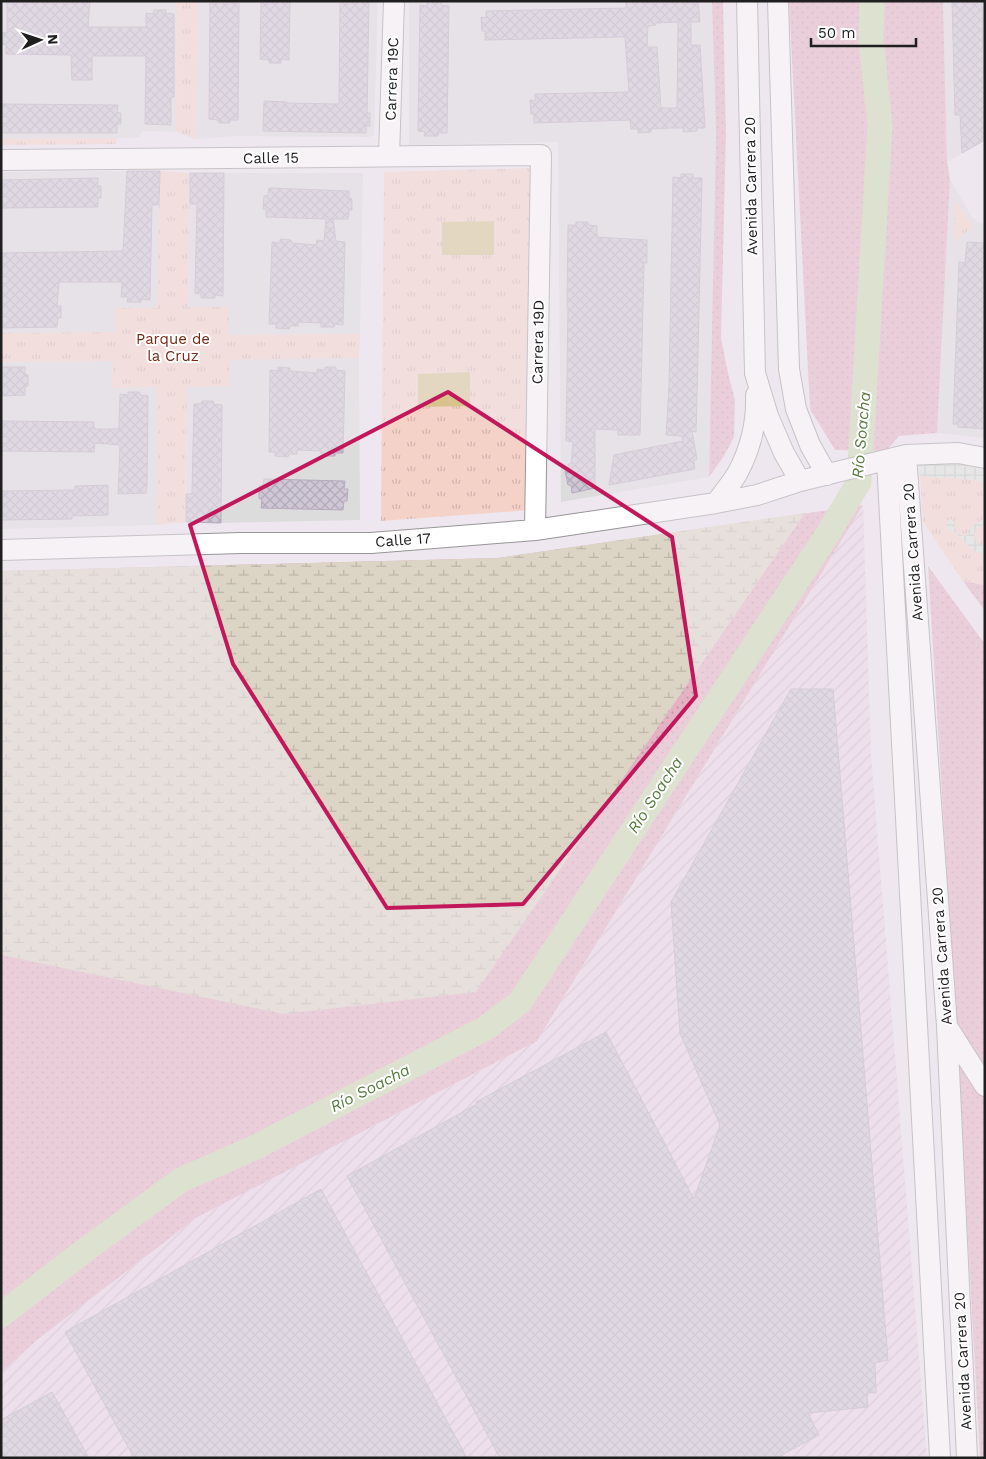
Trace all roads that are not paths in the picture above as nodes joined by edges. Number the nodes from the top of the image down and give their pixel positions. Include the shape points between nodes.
1 (394, 1) edge
2 (746, 1) edge
3 (778, 1) edge
4 (542, 155) joint
5 (389, 156) junction
6 (1, 160) edge
7 (755, 373) junction
8 (985, 458) edge
9 (889, 460) junction
10 (827, 474) junction
11 (800, 481) junction
12 (716, 502) junction
13 (535, 530) junction
14 (1, 550) edge
15 (947, 1026) junction
16 (985, 1086) edge
17 (940, 1458) edge
18 (967, 1458) edge

1 - 5 street, Carrera 19C
2 - 7 street, Avenida Carrera 20
3 - 10 street via 789,369 796,409 810,445
4 - 5 street, Calle 15
4 - 13 street, Carrera 19D
5 - 6 street, Calle 15
7 - 11 street, Avenida Carrera 20 via 768,416
7 - 12 street via 757,408 750,442 737,474
8 - 9 street via 958,452
9 - 10 street, Calle 17
9 - 15 street, Avenida Carrera 20
9 - 17 street, Avenida Carrera 20
10 - 11 street, Calle 17
11 - 12 street, Calle 17
12 - 13 street, Calle 17
13 - 14 street, Calle 17 via 371,543
15 - 16 street
15 - 18 street, Avenida Carrera 20

